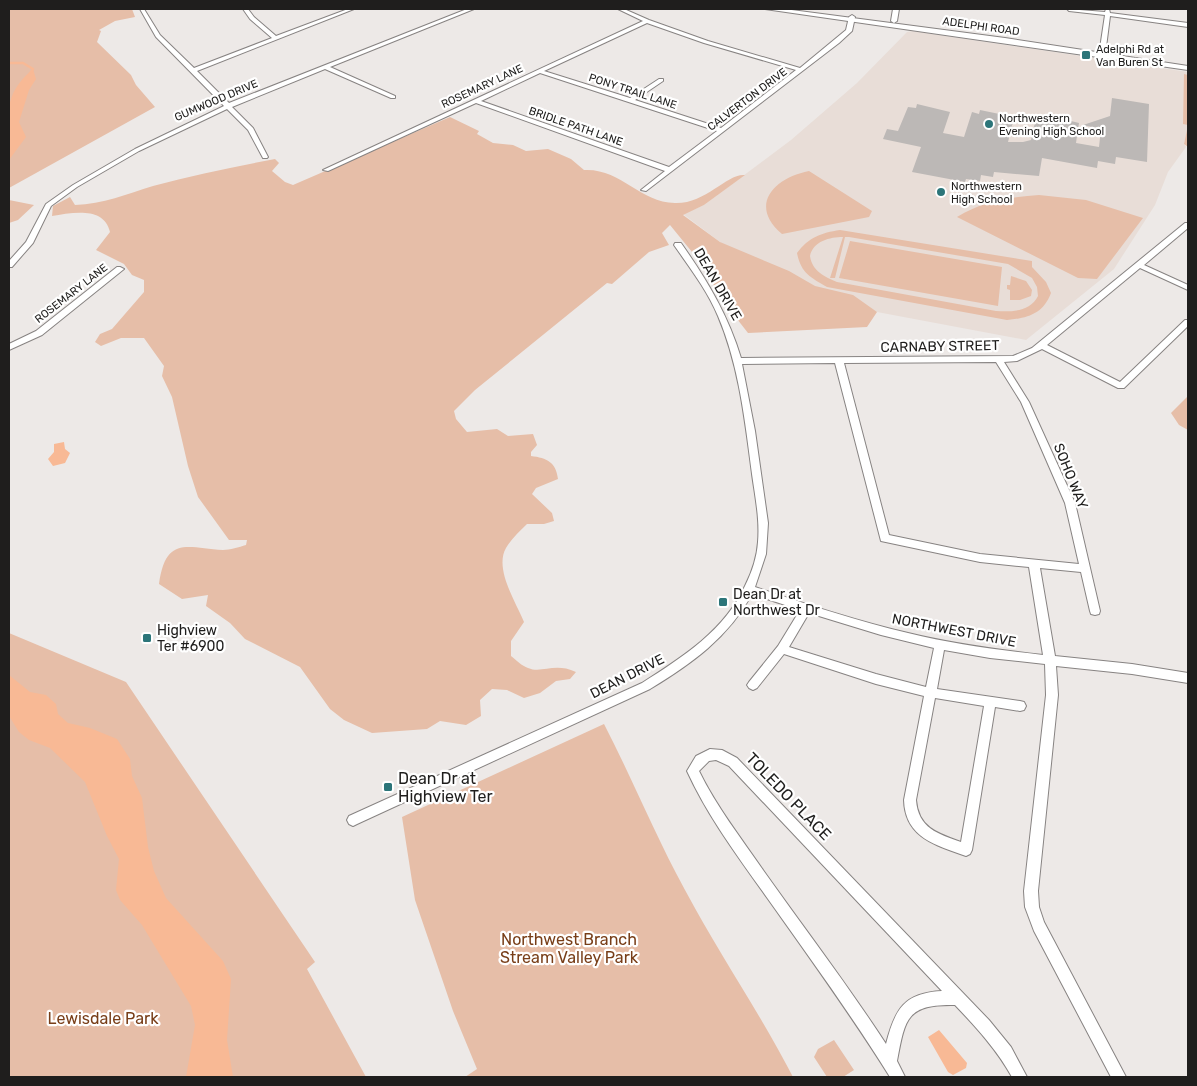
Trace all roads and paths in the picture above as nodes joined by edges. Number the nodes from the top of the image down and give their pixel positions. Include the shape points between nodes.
1 (142, 9) edge
2 (245, 9) edge
3 (352, 9) edge
4 (471, 9) edge
5 (620, 9) edge
6 (769, 9) edge
7 (796, 9) edge
8 (896, 9) edge
9 (1070, 9) edge
10 (1108, 12) edge
11 (852, 19) junction
12 (647, 21) junction
13 (894, 21) junction
14 (1188, 26) edge
15 (276, 39) junction
16 (1102, 52) junction
17 (1188, 63) edge
18 (324, 67) junction
19 (1188, 68) edge
20 (801, 70) junction
21 (192, 71) junction
22 (539, 71) junction
23 (661, 80) dead end
24 (394, 96) dead end
25 (476, 101) junction
26 (630, 101) junction
27 (228, 106) junction
28 (722, 130) junction
29 (265, 157) dead end
30 (326, 170) dead end
31 (670, 170) junction
32 (644, 190) dead end
33 (1188, 225) edge
34 (678, 244) dead end
35 (9, 265) edge
36 (1139, 266) junction
37 (120, 269) dead end
38 (1188, 288) edge
39 (1188, 322) edge
40 (1041, 345) junction
41 (9, 347) edge
42 (999, 360) junction
43 (839, 361) junction
44 (736, 362) junction
45 (1034, 565) junction
46 (1084, 568) junction
47 (749, 588) junction
48 (807, 608) junction
49 (1095, 611) dead end
50 (940, 645) junction
51 (782, 650) junction
52 (1050, 661) junction
53 (1188, 678) edge
54 (753, 686) dead end
55 (932, 693) junction
56 (990, 702) junction
57 (1020, 706) dead end
58 (354, 820) dead end
59 (959, 998) junction
60 (889, 1062) junction
61 (898, 1077) edge
62 (1020, 1077) edge
63 (1119, 1077) edge

1 - 21 street via 152,28
2 - 15 street
3 - 15 street
4 - 18 street, GUMWOOD DRIVE
5 - 12 street
6 - 11 main road, ADELPHI ROAD
7 - 11 main road, ADELPHI ROAD
8 - 13 street
9 - 10 street
10 - 14 street
10 - 16 street
11 - 13 main road, ADELPHI ROAD
11 - 16 main road, ADELPHI ROAD
11 - 20 street, CALVERTON DRIVE via 847,34
12 - 20 street
12 - 22 street, ROSEMARY LANE
13 - 16 main road, ADELPHI ROAD
15 - 21 street
16 - 17 main road, ADELPHI ROAD
16 - 19 main road, ADELPHI ROAD
18 - 24 street
18 - 27 street, GUMWOOD DRIVE
20 - 28 street, CALVERTON DRIVE
21 - 27 street
22 - 25 street, ROSEMARY LANE
22 - 26 street, PONY TRAIL LANE
23 - 26 street
25 - 30 street, ROSEMARY LANE
25 - 31 street, BRIDLE PATH LANE
26 - 28 street, PONY TRAIL LANE
27 - 29 street via 255,133
27 - 35 street, GUMWOOD DRIVE via 166,135 53,201 44,210 29,243
28 - 31 street, CALVERTON DRIVE
31 - 32 street, CALVERTON DRIVE
33 - 36 street, CARNABY STREET
34 - 44 street, DEAN DRIVE via 717,308
36 - 38 street
36 - 40 street, CARNABY STREET
37 - 41 street, ROSEMARY LANE via 39,333
39 - 40 street via 1121,386
40 - 42 street, CARNABY STREET via 1026,354
42 - 43 street, CARNABY STREET
42 - 46 street, SOHO WAY via 1025,402 1070,503
43 - 44 street, CARNABY STREET
43 - 45 street via 885,538 980,558
44 - 47 street, DEAN DRIVE via 763,516 763,544
45 - 46 street
45 - 52 street
46 - 49 street, SOHO WAY
47 - 48 street, NORTHWEST DRIVE
47 - 58 street, DEAN DRIVE via 727,625 714,638 646,686
48 - 50 street, NORTHWEST DRIVE
48 - 51 street
50 - 52 street, NORTHWEST DRIVE
50 - 55 street
51 - 54 street
51 - 55 street via 876,680
52 - 53 street, NORTHWEST DRIVE
52 - 63 street via 1052,695 1032,907
55 - 56 street
55 - 56 street via 910,800 910,818 922,831 966,850
56 - 57 street
59 - 60 street via 934,996 908,1006 897,1023
59 - 60 street, TOLEDO PLACE via 733,762 716,753 696,762 693,771 702,789 768,888 858,1012
59 - 62 street, TOLEDO PLACE via 1006,1052
60 - 61 street, TOLEDO PLACE

